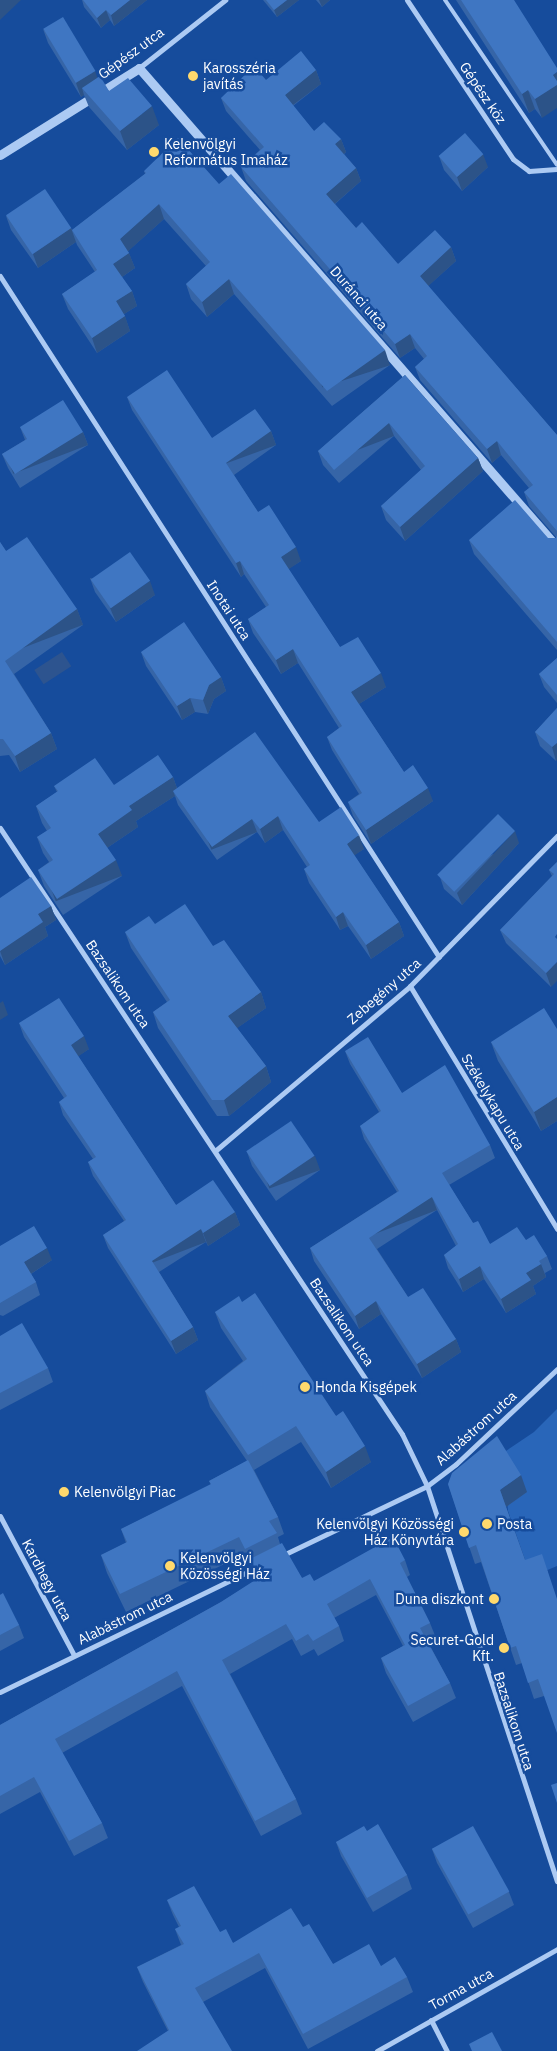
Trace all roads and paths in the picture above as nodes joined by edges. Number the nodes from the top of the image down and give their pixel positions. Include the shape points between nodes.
1 (225, 0) edge
2 (407, 0) edge
3 (445, 0) edge
4 (138, 68) junction
5 (0, 155) edge
6 (557, 167) edge
7 (0, 276) edge
8 (557, 547) edge
9 (0, 828) edge
10 (557, 836) edge
11 (439, 956) junction
12 (410, 986) junction
13 (215, 1151) junction
14 (557, 1229) edge
15 (557, 1369) edge
16 (426, 1486) junction
17 (0, 1516) edge
18 (277, 1558) edge
19 (268, 1562) edge
20 (74, 1655) junction
21 (0, 1692) edge
22 (557, 1881) edge
23 (557, 1949) edge
24 (430, 2020) junction
25 (377, 2051) edge
26 (447, 2051) edge

1 - 4 street, Gépész utca
2 - 6 street, Gépész köz via 513,159 529,171
3 - 6 lane
4 - 5 street, Gépész utca
4 - 8 street, Duránci utca
7 - 11 street, Inotai utca
9 - 13 street, Bazsalikom utca
10 - 11 street, Zebegény utca
11 - 12 street, Zebegény utca
12 - 13 street, Zebegény utca
12 - 14 street, Székelykapu utca
13 - 16 street, Bazsalikom utca via 402,1434
15 - 16 street, Alabástrom utca via 456,1464
16 - 18 street, Alabástrom utca
16 - 22 street, Bazsalikom utca
17 - 20 street, Kardhegy utca
19 - 20 street, Alabástrom utca
20 - 21 street, Alabástrom utca
23 - 24 street, Torma utca
24 - 25 street, Torma utca
24 - 26 street

